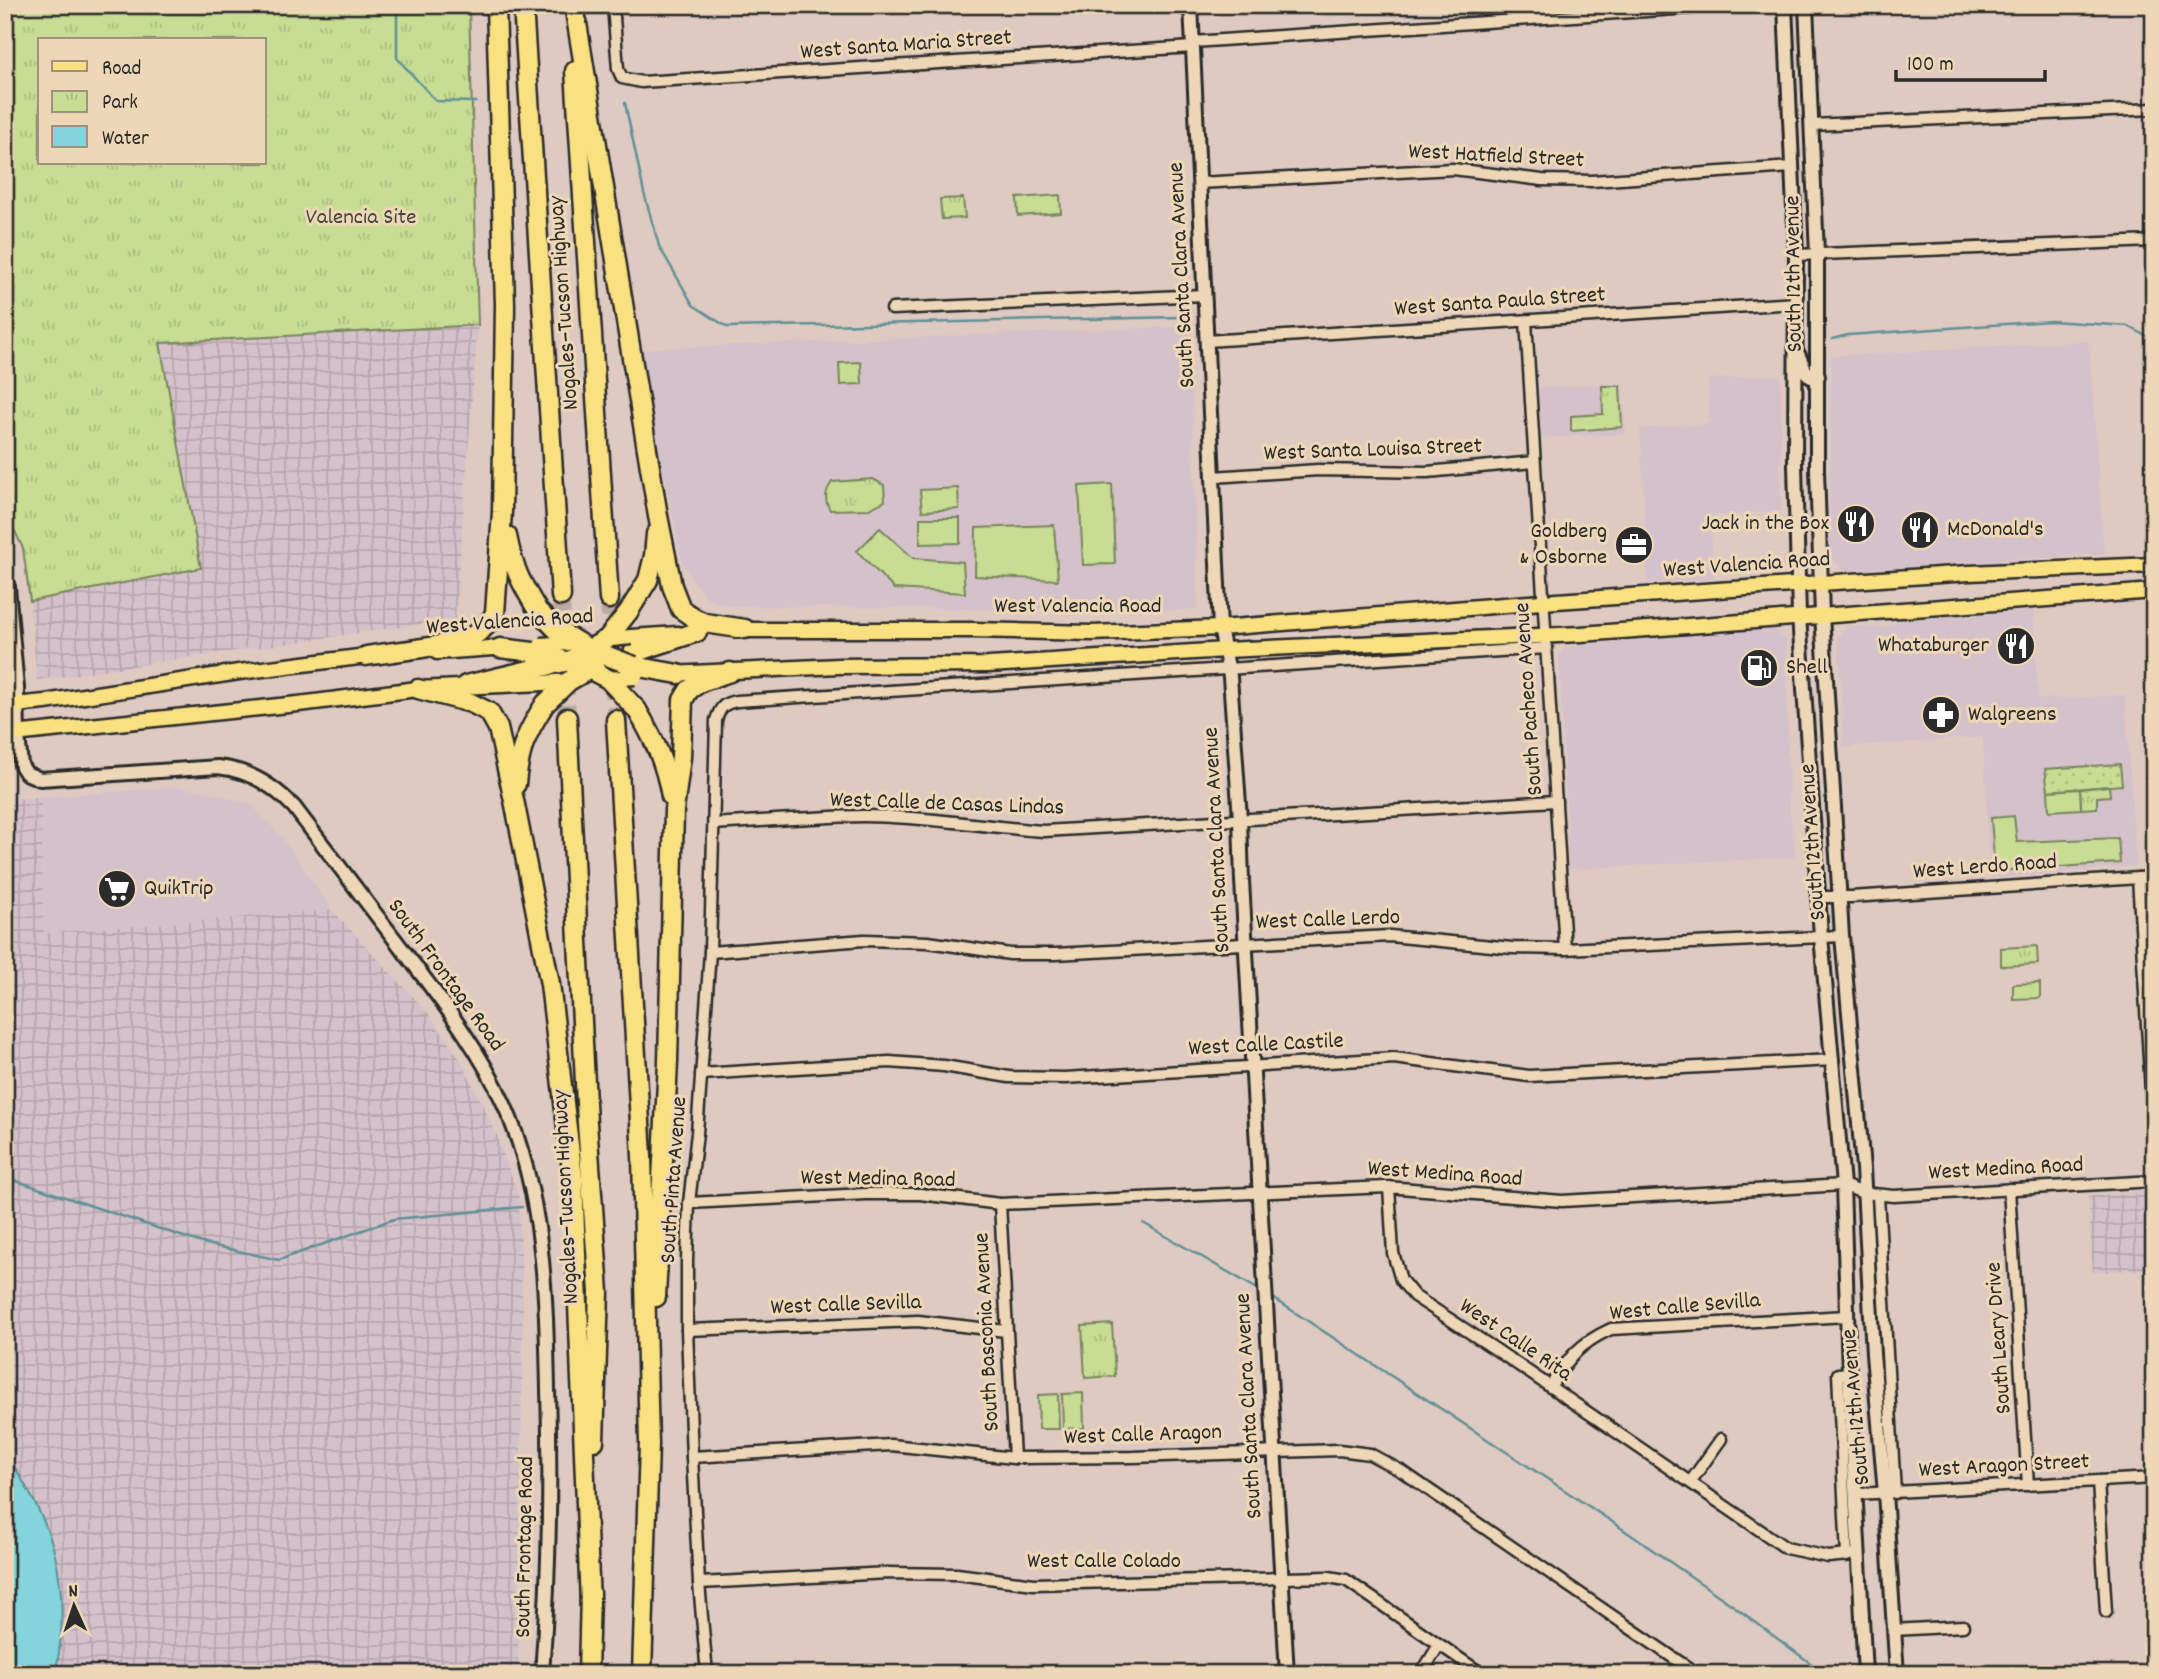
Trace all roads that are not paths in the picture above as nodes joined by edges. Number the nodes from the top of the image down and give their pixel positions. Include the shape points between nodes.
1 (496, 5) edge
2 (523, 5) edge
3 (573, 5) edge
4 (613, 5) edge
5 (1191, 5) edge
6 (1734, 5) edge
7 (1785, 5) edge
8 (1806, 5) edge
9 (1193, 45) junction
10 (2154, 109) edge
11 (1812, 125) junction
12 (1791, 167) junction
13 (1199, 183) junction
14 (2154, 241) edge
15 (1817, 254) junction
16 (1796, 255) junction
17 (1205, 295) junction
18 (1796, 303) junction
19 (892, 309) dead end
20 (1526, 321) junction
21 (1206, 341) junction
22 (1796, 347) junction
23 (1818, 376) junction
24 (1534, 463) junction
25 (1213, 477) junction
26 (502, 512) junction
27 (658, 516) junction
28 (2154, 565) edge
29 (2116, 567) junction
30 (5, 580) edge
31 (1821, 583) junction
32 (1798, 584) junction
33 (2154, 591) edge
34 (2117, 593) junction
35 (561, 596) tunnel mouth
36 (609, 598) tunnel mouth
37 (1542, 602) junction
38 (1822, 615) junction
39 (1799, 616) junction
40 (1220, 628) junction
41 (745, 629) junction
42 (697, 632) joint
43 (607, 639) junction
44 (1546, 641) junction
45 (583, 646) junction
46 (500, 648) joint
47 (1225, 650) junction
48 (366, 656) junction
49 (613, 658) junction
50 (633, 658) junction
51 (569, 661) junction
52 (542, 662) junction
53 (589, 669) junction
54 (1230, 670) junction
55 (730, 671) junction
56 (678, 674) joint
57 (608, 679) junction
58 (569, 681) junction
59 (466, 685) joint
60 (418, 689) junction
61 (737, 701) joint
62 (11, 706) edge
63 (567, 718) tunnel mouth
64 (616, 720) tunnel mouth
65 (12, 735) edge
66 (1556, 801) junction
67 (515, 805) junction
68 (674, 810) junction
69 (1240, 819) junction
70 (714, 824) junction
71 (2154, 877) edge
72 (2138, 878) junction
73 (1819, 897) junction
74 (1840, 897) junction
75 (1821, 936) junction
76 (1842, 936) junction
77 (1245, 943) junction
78 (1565, 948) junction
79 (710, 952) junction
80 (1833, 1060) junction
81 (1252, 1066) junction
82 (701, 1074) junction
83 (2154, 1140) edge
84 (2154, 1181) edge
85 (1843, 1185) junction
86 (1389, 1187) junction
87 (2010, 1189) junction
88 (1259, 1193) junction
89 (1863, 1193) junction
90 (1878, 1196) junction
91 (690, 1203) junction
92 (1000, 1204) junction
93 (1847, 1316) junction
94 (687, 1330) junction
95 (1006, 1331) junction
96 (1849, 1373) junction
97 (1550, 1387) junction
98 (1721, 1439) dead end
99 (649, 1444) junction
100 (1274, 1451) junction
101 (692, 1457) junction
102 (1014, 1458) junction
103 (2154, 1478) edge
104 (1691, 1481) junction
105 (2098, 1481) junction
106 (2028, 1485) junction
107 (1890, 1493) junction
108 (1856, 1494) junction
109 (1853, 1555) junction
110 (1281, 1577) junction
111 (699, 1583) junction
112 (590, 1604) junction
113 (2106, 1612) dead end
114 (1963, 1626) dead end
115 (1894, 1630) junction
116 (1439, 1645) junction
117 (542, 1674) edge
118 (588, 1674) edge
119 (642, 1674) edge
120 (707, 1674) edge
121 (1287, 1674) edge
122 (1421, 1674) edge
123 (1482, 1674) edge
124 (1697, 1674) edge
125 (1865, 1674) edge
126 (1897, 1674) edge

1 - 26 highway via 505,305
2 - 35 highway, Nogales–Tucson Highway
3 - 27 highway
3 - 36 highway, Nogales–Tucson Highway
4 - 9 street, West Santa Maria Street via 618,69 622,78 641,82
5 - 9 street, South Santa Clara Avenue
6 - 9 street, West Santa Maria Street
7 - 12 street, South 12th Avenue
8 - 11 street, South 12th Avenue
9 - 13 street, South Santa Clara Avenue
10 - 11 street
11 - 15 street, South 12th Avenue
12 - 13 street, West Hatfield Street via 1592,181 1453,169
12 - 16 street, South 12th Avenue
13 - 17 street, South Santa Clara Avenue
14 - 15 street
15 - 16 street
15 - 23 street, South 12th Avenue
16 - 18 street, South 12th Avenue
17 - 19 street
17 - 21 street, South Santa Clara Avenue
18 - 20 street, West Santa Paula Street
18 - 22 street, South 12th Avenue
20 - 21 street, West Santa Paula Street
20 - 24 street, South Pacheco Avenue
21 - 25 street, South Santa Clara Avenue
22 - 23 street via 1806,372
22 - 32 street, South 12th Avenue
23 - 31 street, South 12th Avenue
24 - 25 street, West Santa Louisa Street via 1427,472 1318,470
24 - 37 street, South Pacheco Avenue
25 - 40 street, South Santa Clara Avenue
26 - 45 highway, bridge via 518,578 538,611
26 - 48 highway via 495,613 490,623 462,640
27 - 41 highway via 681,609 705,623
27 - 43 highway, bridge via 648,580
28 - 29 main road, West Valencia Road
29 - 31 main road, West Valencia Road
29 - 34 main road
30 - 62 street, South Frontage Road
31 - 32 main road, West Valencia Road
31 - 38 street, South 12th Avenue
32 - 37 main road, West Valencia Road
32 - 39 street, South 12th Avenue
33 - 34 main road, West Valencia Road
34 - 38 main road, West Valencia Road
37 - 40 main road, West Valencia Road
37 - 44 street, South Pacheco Avenue
38 - 39 main road, West Valencia Road
38 - 74 street, South 12th Avenue
39 - 44 main road, West Valencia Road via 1579,634
39 - 73 street, South 12th Avenue
40 - 41 main road, West Valencia Road via 1091,633
40 - 47 street, South Santa Clara Avenue
41 - 42 main road, West Valencia Road
42 - 50 highway
43 - 45 highway, bridge
43 - 50 main road, West Valencia Road, bridge
44 - 47 main road, West Valencia Road
44 - 54 street, West Valencia Road
44 - 66 street, South Pacheco Avenue
45 - 49 highway, bridge
45 - 51 highway, bridge
45 - 52 main road, West Valencia Road, bridge
46 - 48 main road, West Valencia Road
46 - 52 highway
47 - 54 street, South Santa Clara Avenue
47 - 55 main road, West Valencia Road via 989,665
48 - 62 main road, West Valencia Road
49 - 50 highway, bridge
49 - 53 highway, bridge
50 - 56 highway
50 - 57 main road, bridge
51 - 52 highway, bridge
51 - 53 highway, bridge
52 - 58 main road, bridge
52 - 59 highway
53 - 57 highway, bridge
53 - 58 highway, bridge
54 - 61 street, West Valencia Road
54 - 69 street, South Santa Clara Avenue
55 - 56 main road, West Valencia Road
55 - 68 highway via 701,682 683,700
57 - 58 main road, bridge
57 - 68 highway, bridge via 637,710 656,744
58 - 67 highway, bridge via 545,704 528,731 518,761
59 - 60 main road
60 - 65 main road
60 - 67 highway via 489,712 498,727
61 - 70 street, South Pinta Avenue via 726,702 716,720
62 - 65 street, South Frontage Road
63 - 112 highway, Nogales–Tucson Highway via 598,1292
64 - 99 highway via 642,1156
65 - 117 street, South Frontage Road via 26,773 40,779 218,767 234,768 269,785 294,807 457,1022 490,1075 515,1130 532,1190 541,1250 549,1431
66 - 69 street, West Calle de Casas Lindas
66 - 78 street, South Pacheco Avenue
67 - 112 highway via 550,984 573,1179
68 - 99 highway via 668,1062
69 - 70 street, West Calle de Casas Lindas via 1044,831 864,816
69 - 77 street, South Santa Clara Avenue
70 - 79 street, South Pinta Avenue
71 - 72 street, West Lerdo Road
72 - 74 street, West Lerdo Road
72 - 83 street
73 - 74 street, West Lerdo Road
73 - 75 street, South 12th Avenue
74 - 76 street, South 12th Avenue
75 - 76 street, West Calle Lerdo
75 - 78 street, West Calle Lerdo
75 - 80 street, South 12th Avenue
76 - 89 street, South 12th Avenue
77 - 78 street, West Calle Lerdo via 1390,936 1512,948
77 - 79 street, West Calle Lerdo via 1010,954 928,942 864,940
77 - 81 street, South Santa Clara Avenue
79 - 82 street, South Pinta Avenue
80 - 81 street, West Calle Castile via 1529,1076 1394,1058
80 - 85 street, South 12th Avenue
81 - 82 street, West Calle Castile via 1065,1078 1009,1077 889,1062
81 - 88 street, South Santa Clara Avenue
82 - 91 street, South Pinta Avenue
84 - 87 street, West Medina Road
85 - 86 street, West Medina Road via 1562,1201
85 - 89 street, West Medina Road
85 - 93 street, South 12th Avenue
86 - 88 street, West Medina Road
86 - 97 street, West Calle Rita via 1393,1253 1401,1280 1414,1296
87 - 90 street, West Medina Road
87 - 106 street, South Leary Drive
88 - 92 street, West Medina Road
88 - 100 street, South Santa Clara Avenue
89 - 90 street, West Medina Road
89 - 107 street, South 12th Avenue via 1873,1354
90 - 107 street, South 12th Avenue
91 - 92 street, West Medina Road via 920,1194
91 - 94 street, South Pinta Avenue
92 - 95 street, South Basconia Avenue
93 - 96 street, South 12th Avenue
93 - 97 street, West Calle Sevilla via 1611,1329 1572,1354
94 - 95 street, West Calle Sevilla via 918,1321
94 - 101 street, South Pinta Avenue
95 - 102 street, South Basconia Avenue
96 - 108 street, South 12th Avenue
96 - 109 street, South 12th Avenue via 1838,1374
97 - 104 street, West Calle Rita
98 - 104 street
99 - 119 highway
100 - 102 street, West Calle Aragon
100 - 110 street, South Santa Clara Avenue
100 - 124 street, West Calle Aragon via 1370,1454
101 - 102 street, West Calle Aragon via 891,1445
101 - 111 street, South Pinta Avenue
103 - 105 street, West Aragon Street
104 - 109 street, West Calle Rita via 1787,1548 1828,1557
105 - 106 street, West Aragon Street
105 - 113 street
106 - 107 street, West Aragon Street
107 - 108 street, West Aragon Street
107 - 115 street, South 12th Avenue
108 - 109 street, South 12th Avenue
109 - 125 street, South 12th Avenue
110 - 111 street, West Calle Colado via 1034,1584 957,1574 888,1573
110 - 116 street, West Calle Colado via 1346,1580
110 - 121 street, South Santa Clara Avenue
111 - 120 street, South Pinta Avenue
112 - 118 highway, Nogales–Tucson Highway
114 - 115 street
115 - 126 street, South 12th Avenue
116 - 122 street
116 - 123 street, West Calle Colado

